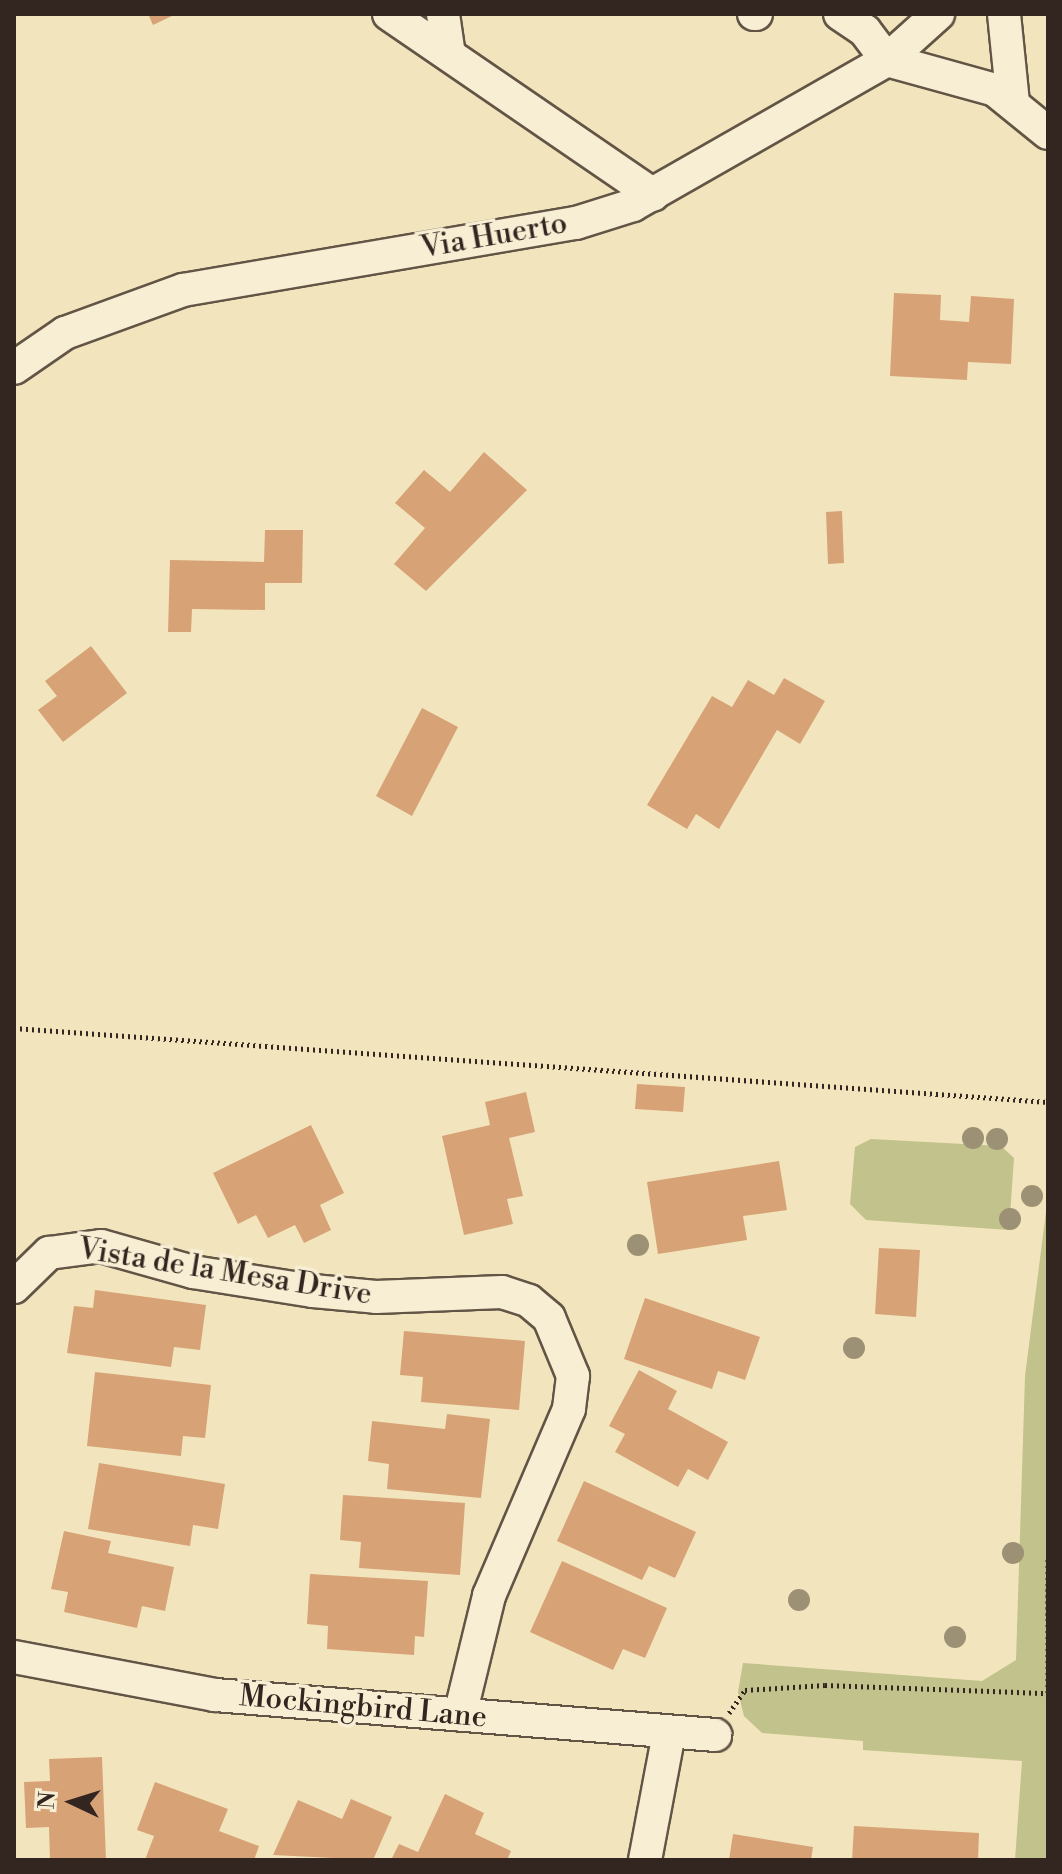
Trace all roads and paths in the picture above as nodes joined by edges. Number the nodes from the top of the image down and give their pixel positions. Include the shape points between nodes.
1 (389, 14) edge
2 (443, 14) edge
3 (840, 14) edge
4 (938, 14) edge
5 (1004, 14) edge
6 (449, 55) junction
7 (887, 60) junction
8 (1013, 103) junction
9 (1048, 133) edge
10 (653, 195) junction
11 (14, 368) edge
12 (14, 1028) edge
13 (1048, 1102) edge
14 (14, 1287) edge
15 (1048, 1558) edge
16 (14, 1657) edge
17 (1048, 1693) edge
18 (460, 1715) junction
19 (669, 1733) junction
20 (715, 1735) joint
21 (645, 1860) edge

1 - 6 street
2 - 6 street
3 - 7 street via 865,31
4 - 7 street, Via Huerto
5 - 8 street
6 - 10 street
7 - 8 street via 953,74
7 - 10 street, Via Huerto
8 - 9 street
10 - 11 street, Via Huerto via 576,223 183,290 65,333
12 - 13 path
14 - 18 street, Vista de la Mesa Drive via 49,1253 101,1246 193,1272 313,1291 376,1297 502,1292 529,1301 549,1318 573,1376 569,1409 489,1596
15 - 17 path
16 - 18 street, Mockingbird Lane via 215,1695
17 - 20 path via 825,1685 745,1690
18 - 19 street, Mockingbird Lane
19 - 20 street, Mockingbird Lane
19 - 21 street

